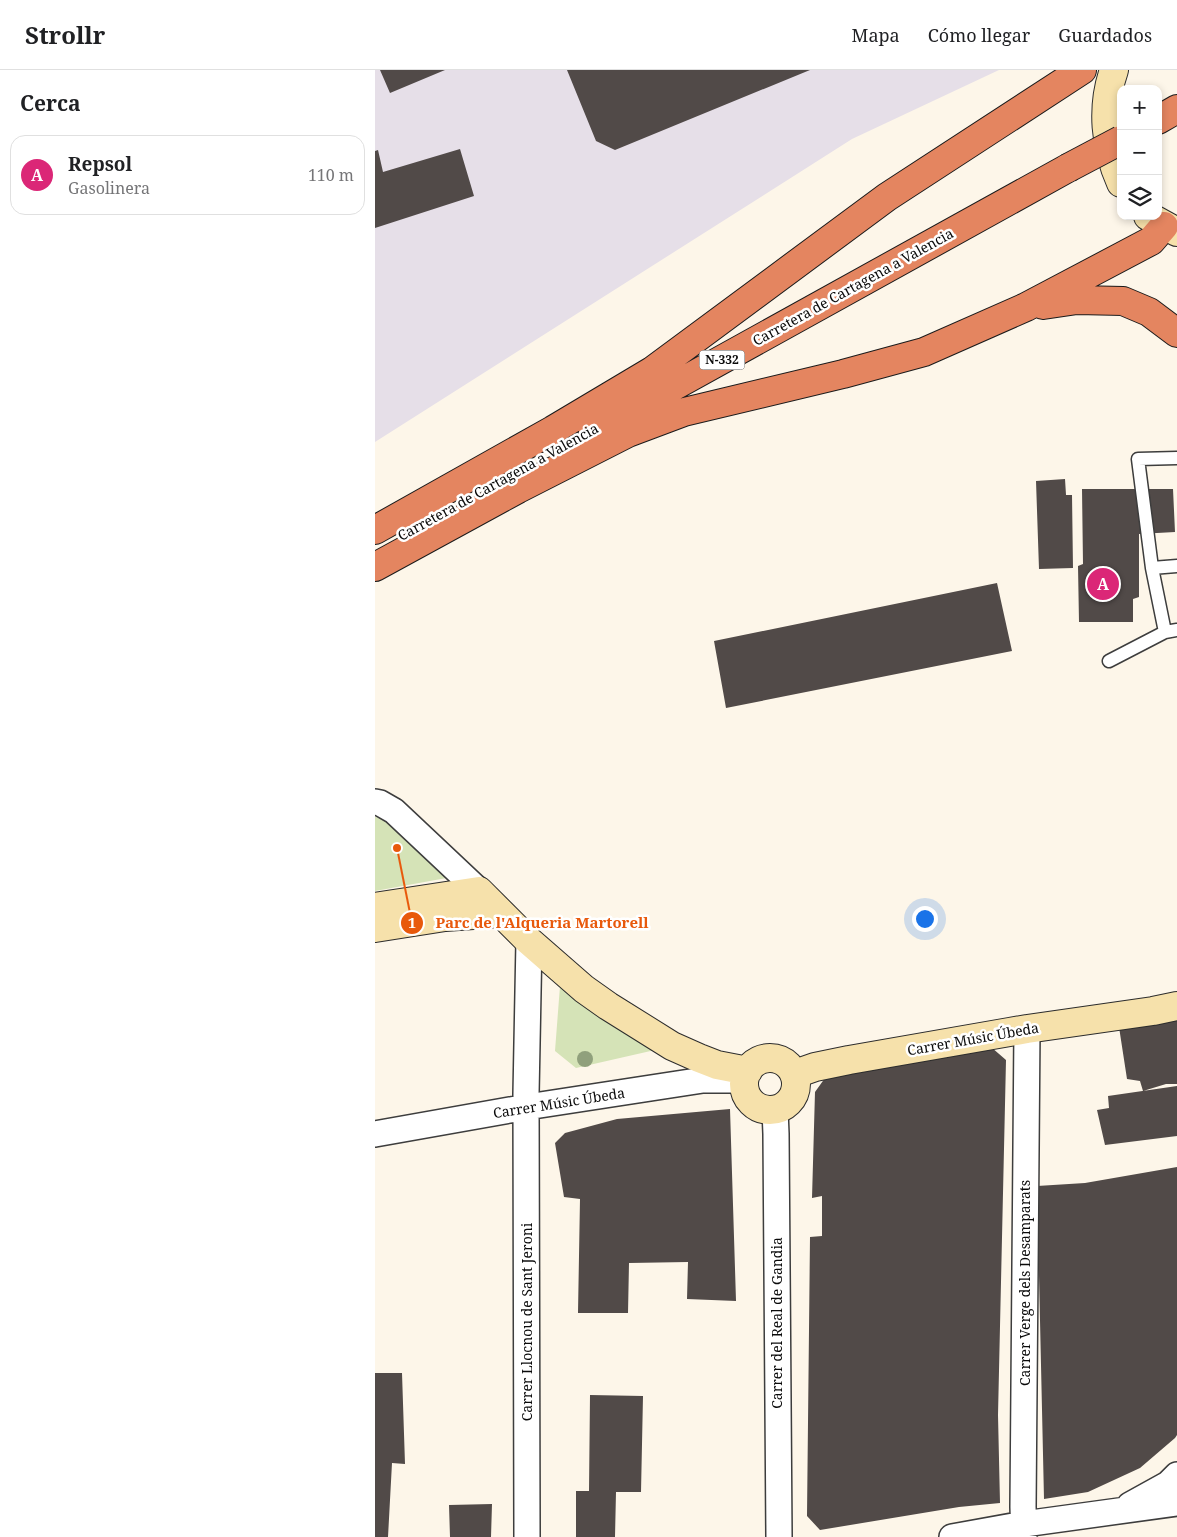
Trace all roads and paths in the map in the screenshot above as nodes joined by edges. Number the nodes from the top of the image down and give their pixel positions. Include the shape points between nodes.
1 (1082, 70) edge
2 (1114, 70) edge
3 (1177, 109) edge
4 (1162, 118) edge
5 (1117, 142) edge
6 (1118, 175) edge
7 (1163, 225) edge
8 (1026, 307) junction
9 (1177, 333) edge
10 (1177, 458) edge
11 (375, 530) edge
12 (375, 549) edge
13 (1177, 566) edge
14 (375, 567) edge
15 (1152, 568) junction
16 (1171, 631) edge
17 (1109, 661) dead end
18 (375, 802) edge
19 (479, 891) junction
20 (375, 907) edge
21 (501, 913) junction
22 (375, 928) edge
23 (529, 941) junction
24 (1177, 986) edge
25 (1165, 1009) edge
26 (1027, 1029) junction
27 (795, 1074) junction
28 (747, 1075) junction
29 (527, 1107) junction
30 (775, 1110) junction
31 (375, 1134) edge
32 (1177, 1475) edge
33 (1177, 1503) edge
34 (1119, 1511) junction
35 (1024, 1531) edge
36 (527, 1537) edge
37 (779, 1537) edge
38 (952, 1537) edge

1 - 11 highway via 887,197 652,371
2 - 6 street via 1107,100 1106,126 1111,158
3 - 4 highway
5 - 12 highway, Carretera de Cartagena a Valencia / N-332, bridge
7 - 8 highway via 1151,242
8 - 9 highway via 1077,300 1123,301 1149,312
8 - 14 highway via 923,352 684,412 628,433
10 - 15 lane via 1138,459
13 - 15 lane
15 - 16 lane
16 - 17 lane
18 - 19 street via 394,811
19 - 20 street
19 - 21 street
21 - 22 street via 445,917
21 - 23 street
23 - 28 street via 584,989 672,1046
23 - 29 street, Carrer Llocnou de Sant Jeroni
24 - 25 street, Carrer Músic Úbeda
25 - 26 street, Carrer Músic Úbeda
26 - 27 street, Carrer Músic Úbeda via 849,1060
26 - 35 street, Carrer Verge dels Desamparats
27 - 28 street via 785,1062 769,1058 758,1060
27 - 30 street via 793,1097
28 - 29 street, Carrer Músic Úbeda
28 - 30 street via 747,1096 759,1107
29 - 31 street, Carrer Músic Úbeda
29 - 36 street, Carrer Llocnou de Sant Jeroni
30 - 37 street, Carrer del Real de Gandia
32 - 34 street via 1168,1484
33 - 34 street
34 - 35 street
35 - 38 street

